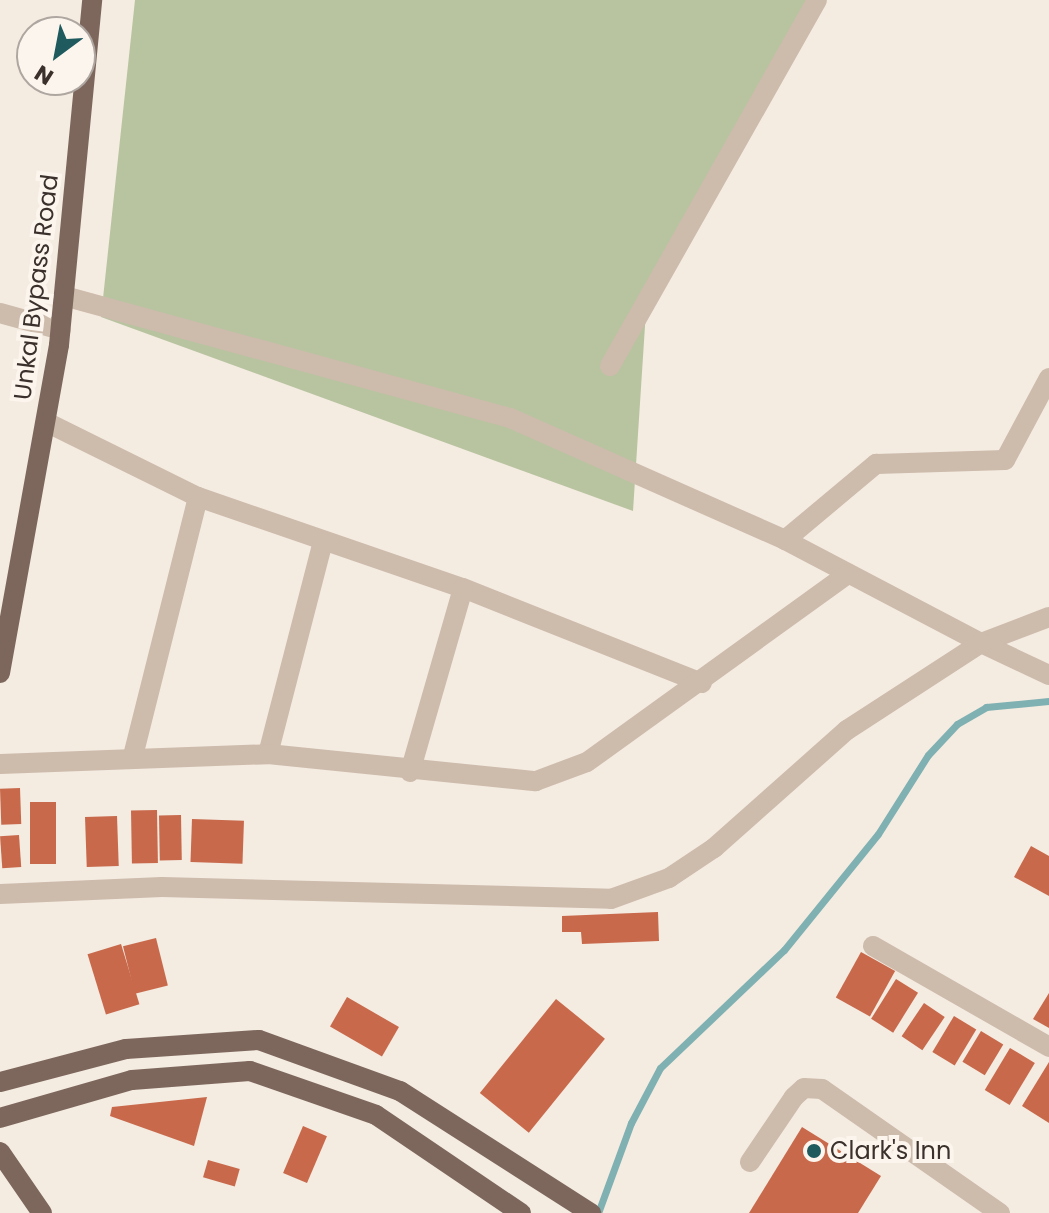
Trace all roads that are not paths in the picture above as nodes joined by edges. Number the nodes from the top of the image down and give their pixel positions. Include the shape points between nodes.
1 (92, 0) edge
2 (817, 0) edge
3 (64, 296) junction
4 (0, 313) edge
5 (61, 330) junction
6 (610, 366) dead end
7 (1049, 378) edge
8 (46, 422) junction
9 (198, 497) junction
10 (785, 540) junction
11 (323, 541) junction
12 (848, 574) junction
13 (463, 588) junction
14 (1049, 617) edge
15 (981, 643) junction
16 (1, 664) edge
17 (1049, 675) edge
18 (702, 683) junction
19 (268, 754) junction
20 (133, 756) junction
21 (0, 764) edge
22 (410, 772) junction
23 (0, 894) edge
24 (873, 946) dead end
25 (1049, 1047) edge
26 (0, 1082) edge
27 (390, 1087) junction
28 (376, 1115) junction
29 (0, 1118) edge
30 (0, 1152) edge
31 (750, 1162) dead end
32 (42, 1213) edge
33 (521, 1213) edge
34 (591, 1213) edge
35 (1000, 1213) edge

1 - 3 main road, Unkal Bypass Road
2 - 6 street
3 - 5 main road, Unkal Bypass Road
3 - 10 street via 510,418
4 - 5 street
5 - 8 main road, Unkal Bypass Road
7 - 10 street via 1005,460 876,464
8 - 9 street
8 - 16 main road, Unkal Bypass Road
9 - 11 street
9 - 20 street
10 - 12 street
11 - 13 street
11 - 19 street
12 - 15 street
12 - 18 street
13 - 18 street
13 - 22 street
14 - 15 street
15 - 17 street
15 - 23 street via 847,730 714,848 642,891 515,901 162,887
18 - 22 street via 559,775 505,780
19 - 20 street
19 - 22 street
20 - 21 street
24 - 25 street
26 - 27 main road via 126,1049 259,1040
27 - 28 main road
27 - 34 main road via 495,1146
28 - 29 main road via 250,1071 132,1080
28 - 33 main road
30 - 32 main road
31 - 35 street via 794,1097 804,1088 822,1089

